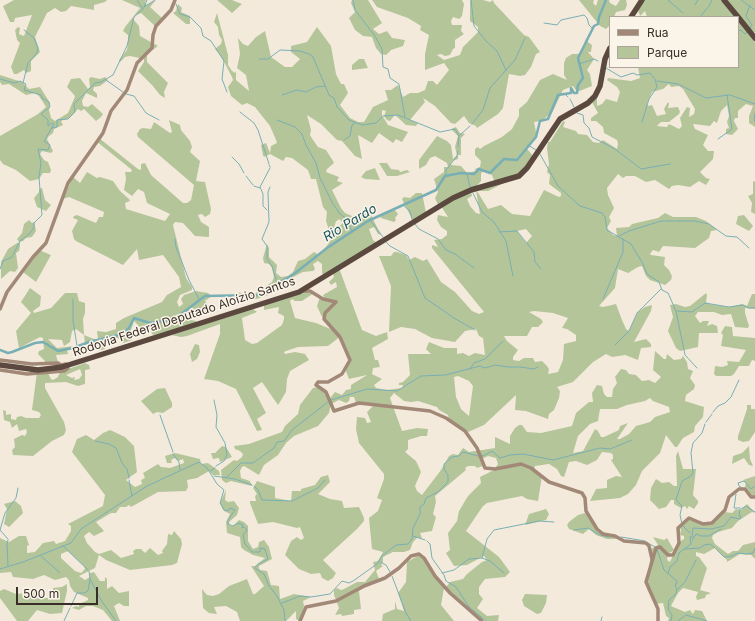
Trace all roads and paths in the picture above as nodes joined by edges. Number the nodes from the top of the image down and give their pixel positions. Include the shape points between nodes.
1 (175, 0) edge
2 (642, 0) edge
3 (724, 0) edge
4 (632, 16) edge
5 (737, 16) edge
6 (739, 18) edge
7 (755, 38) edge
8 (609, 50) edge
9 (301, 291) junction
10 (267, 303) junction
11 (254, 307) junction
12 (0, 309) edge
13 (0, 360) edge
14 (0, 365) edge
15 (62, 368) junction
16 (0, 370) edge
17 (755, 497) edge
18 (652, 559) junction
19 (300, 621) edge
20 (482, 621) edge
21 (658, 621) edge

1 - 12 street via 171,10 156,26 152,48 137,63 127,90 111,111 103,133 68,183 46,243 5,295
2 - 4 highway
3 - 5 highway
6 - 7 highway
8 - 9 highway, Rodovia Federal Deputado Aloízio Santos via 599,88 594,97 560,119 528,168 519,176 452,198
9 - 10 highway, Rodovia Federal Deputado Aloízio Santos
9 - 18 street via 310,291 323,299 336,302 325,313 324,319 340,337 350,360 343,373 328,382 316,384 326,392 334,411 359,403 430,412 445,418 465,431 477,448 485,468 495,469 521,464 549,482 582,493 586,511 597,529 603,534 624,541 646,543
10 - 11 highway, Rodovia Federal Deputado Aloízio Santos
10 - 11 highway
11 - 15 highway, Rodovia Federal Deputado Aloízio Santos
13 - 15 street via 32,364 58,363
14 - 15 highway, Rodovia Federal Deputado Aloízio Santos via 28,369
15 - 16 street via 27,374
17 - 18 street via 751,497 742,489 729,497 725,510 712,523 703,524 690,518 679,528 680,543 673,555 668,555 658,547
18 - 21 street via 646,583 658,609
19 - 20 street via 306,607 336,602 364,586 385,578 408,558 419,554 452,595

